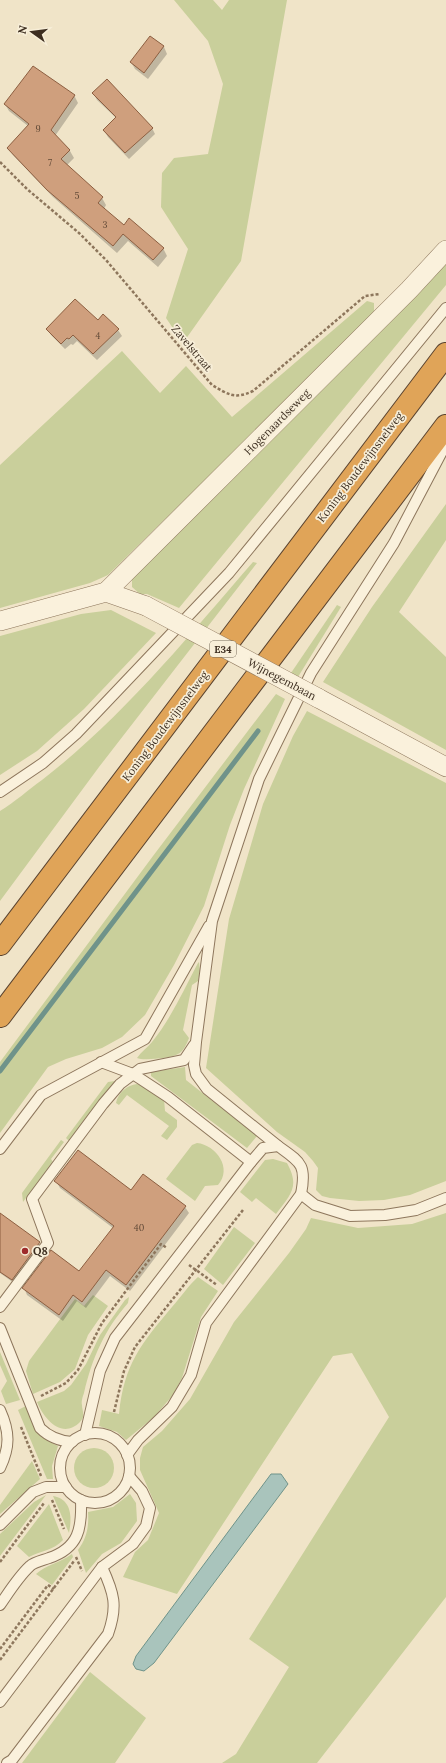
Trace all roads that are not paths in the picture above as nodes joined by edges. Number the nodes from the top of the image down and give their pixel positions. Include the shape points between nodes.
1 (446, 250) edge
2 (446, 308) edge
3 (446, 354) edge
4 (446, 426) edge
5 (446, 444) edge
6 (106, 592) junction
7 (0, 621) edge
8 (446, 766) edge
9 (0, 792) edge
10 (212, 921) junction
11 (0, 944) edge
12 (0, 1016) edge
13 (196, 1042) junction
14 (101, 1062) junction
15 (133, 1074) junction
16 (278, 1146) junction
17 (0, 1149) edge
18 (251, 1162) junction
19 (301, 1194) junction
20 (446, 1198) edge
21 (0, 1307) edge
22 (0, 1328) edge
23 (0, 1410) edge
24 (85, 1434) junction
25 (72, 1442) junction
26 (127, 1455) junction
27 (0, 1468) edge
28 (129, 1476) junction
29 (66, 1487) junction
30 (81, 1500) junction
31 (0, 1525) edge
32 (102, 1567) junction
33 (0, 1605) edge
34 (0, 1702) edge
35 (7, 1763) edge

1 - 6 street, Hogenaardseweg
2 - 9 lane via 230,573 76,734 43,763
3 - 11 highway, Koning Boudewijnsnelweg / E34
4 - 12 highway
5 - 10 lane via 394,543 311,673 259,779
6 - 7 street
6 - 8 street, Wijnegembaan, bridge via 146,606
10 - 13 lane
10 - 14 lane via 145,1039
13 - 15 lane via 184,1060 146,1066
13 - 16 lane via 194,1065 200,1081
14 - 15 lane
14 - 17 lane via 41,1096
15 - 18 lane via 168,1097
15 - 21 lane via 120,1084 103,1104 32,1200 48,1243
16 - 18 lane via 263,1148
16 - 19 lane via 298,1161 304,1176
18 - 24 lane via 115,1338 100,1371
19 - 20 lane via 314,1205 350,1216 385,1215 416,1210
19 - 26 lane via 206,1323 191,1375 172,1407 138,1440
22 - 25 lane via 40,1428 57,1439
23 - 27 lane via 8,1435 7,1454
24 - 25 lane
24 - 26 lane via 107,1435 119,1443
25 - 29 lane via 63,1453 60,1467
26 - 28 lane
28 - 30 lane via 122,1490 110,1499 95,1503
28 - 32 lane via 142,1490 150,1508 146,1526 133,1544
29 - 30 lane
29 - 31 lane via 46,1487 33,1492
30 - 33 lane via 82,1516 79,1531 72,1545 52,1557 30,1565
32 - 34 lane
32 - 35 lane via 115,1603 114,1618 108,1634 12,1760

